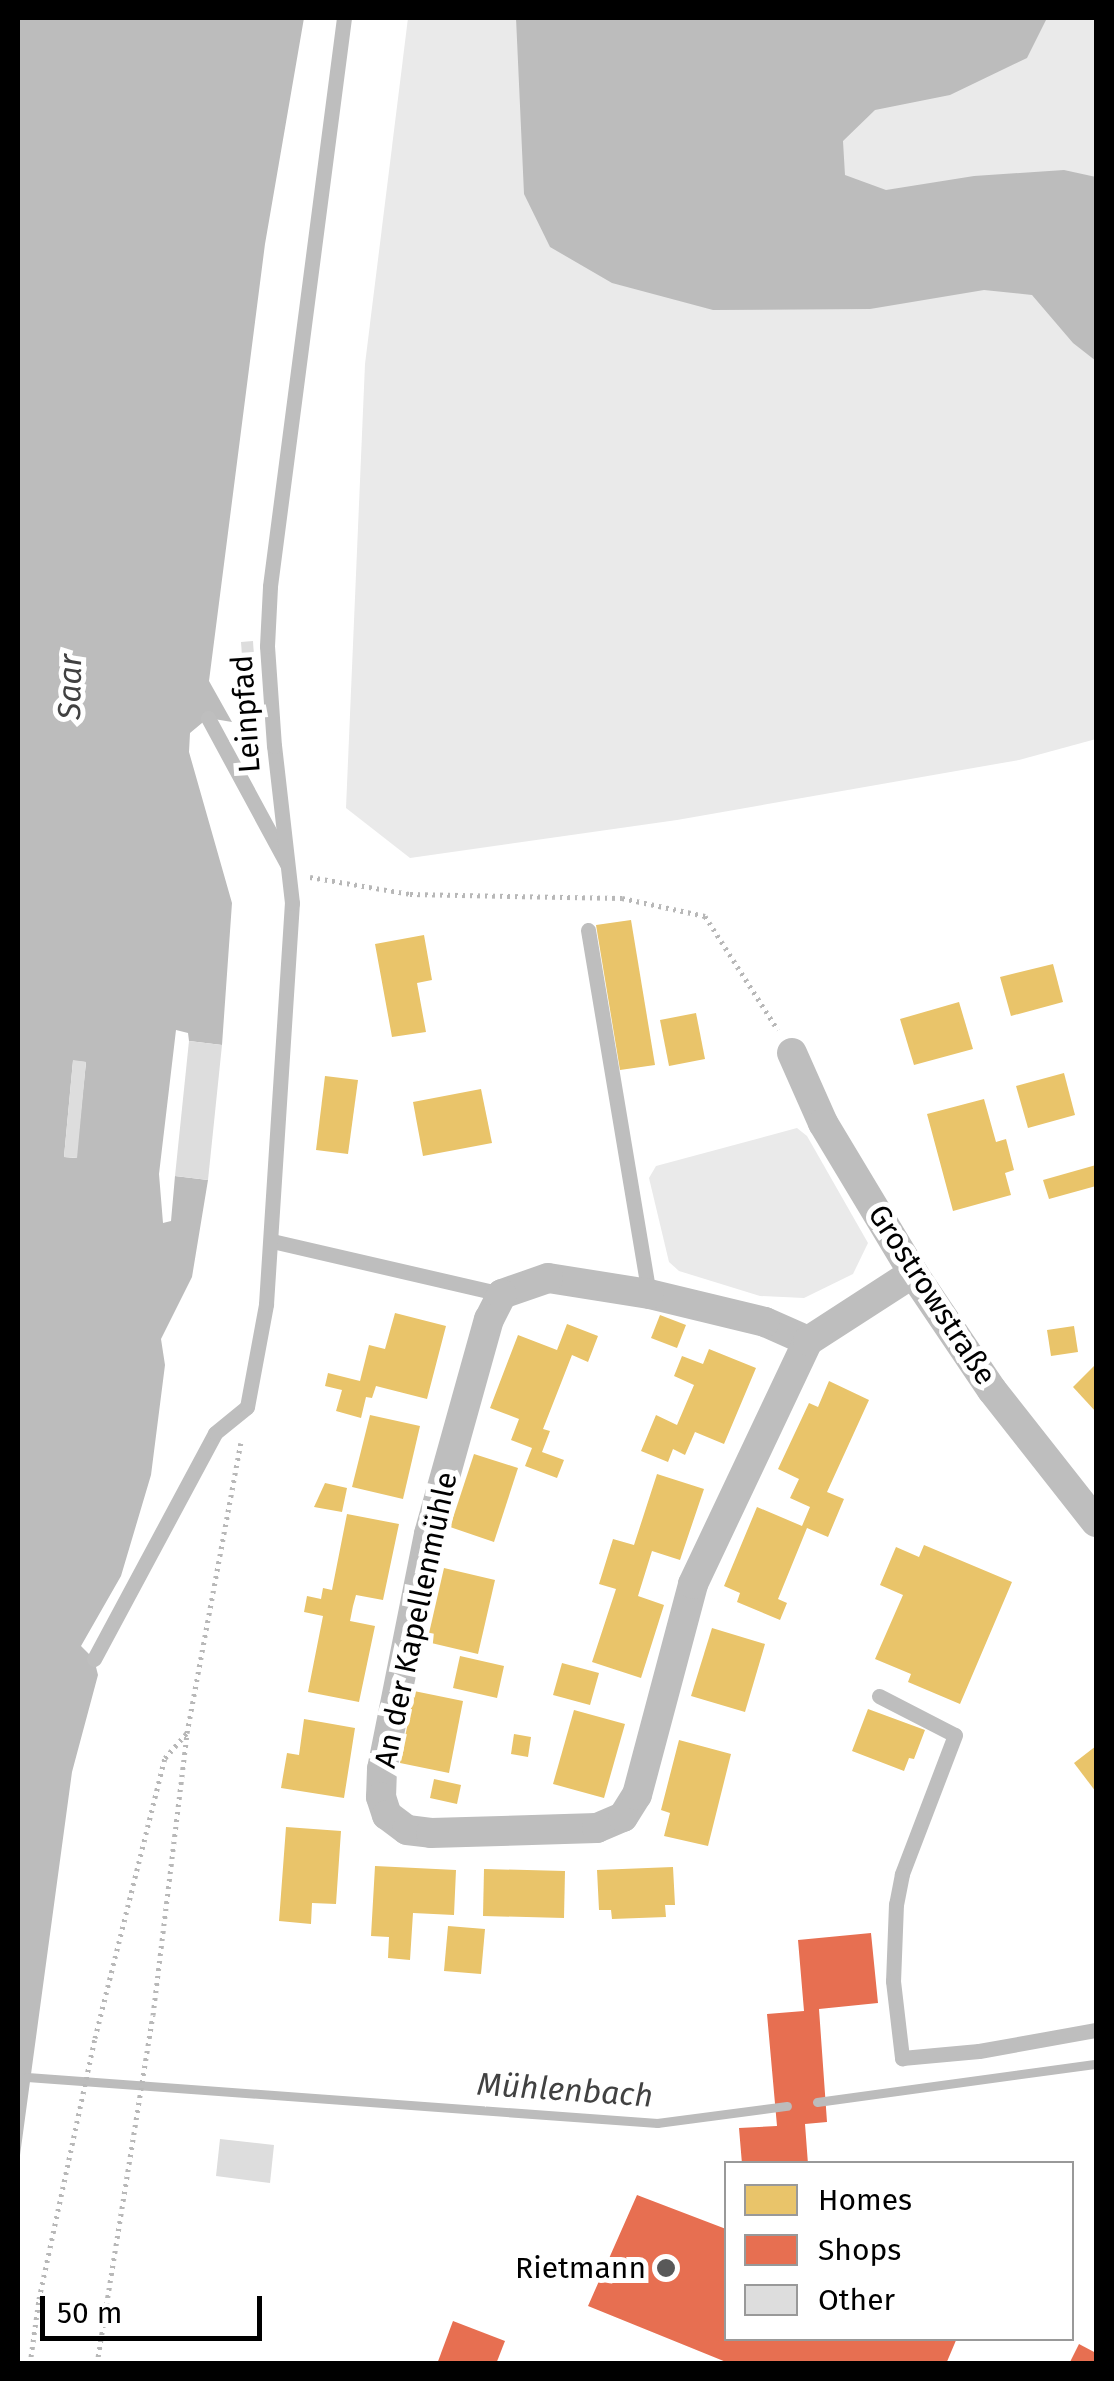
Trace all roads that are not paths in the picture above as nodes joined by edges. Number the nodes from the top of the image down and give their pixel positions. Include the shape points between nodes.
1 (344, 18) edge
2 (208, 718) dead end
3 (292, 874) junction
4 (588, 930) dead end
5 (792, 1053) road end
6 (272, 1241) junction
7 (913, 1273) junction
8 (502, 1294) junction
9 (648, 1294) junction
10 (808, 1341) junction
11 (1096, 1522) edge
12 (94, 1659) dead end
13 (880, 1696) dead end
14 (1096, 2030) edge

1 - 3 lane, Leinpfad via 270,586 274,746
2 - 3 lane
3 - 6 lane, Leinpfad
4 - 9 lane
5 - 7 street, Grostrowstraße via 824,1122
6 - 8 lane
6 - 12 lane, Leinpfad via 247,1406 215,1433
7 - 10 street
7 - 11 street, Grostrowstraße via 992,1390
8 - 9 street via 548,1278
8 - 10 street, An der Kapellenmühle via 430,1534 382,1770 386,1815 408,1830 597,1828 624,1817 637,1795 693,1584
9 - 10 street via 765,1322
13 - 14 lane via 956,1734 896,1904 893,1981 902,2058

